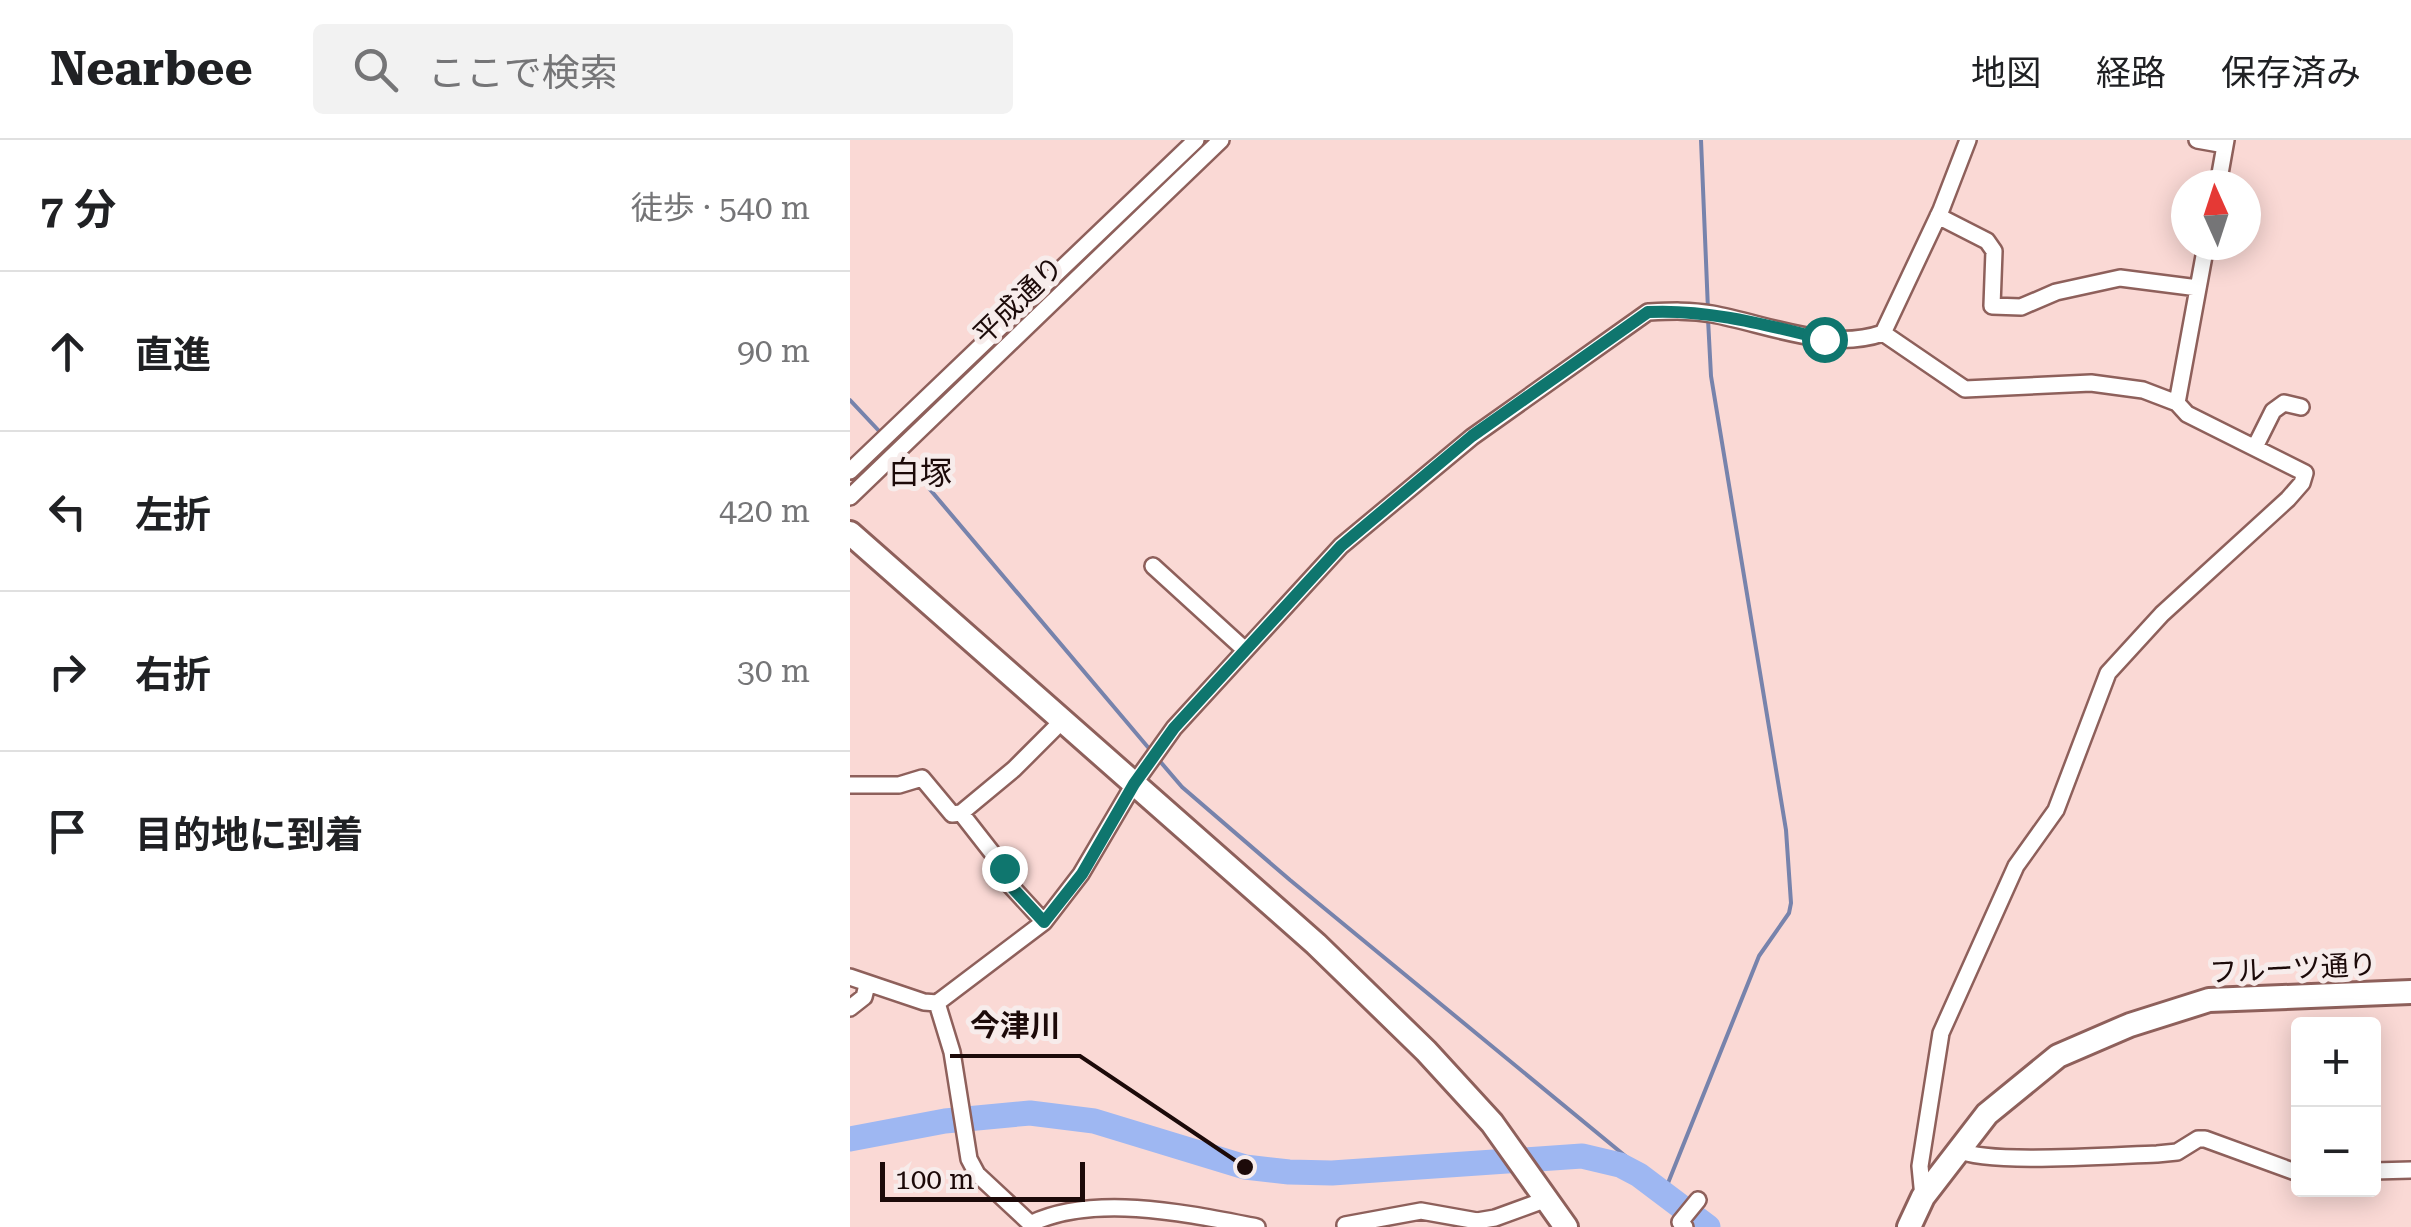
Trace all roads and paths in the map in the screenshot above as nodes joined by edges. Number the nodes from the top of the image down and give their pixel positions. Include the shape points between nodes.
1 (1196, 140) edge
2 (1220, 140) edge
3 (1968, 140) edge
4 (2197, 140) edge
5 (2226, 143) edge
6 (2221, 170) edge
7 (1938, 216) junction
8 (2203, 260) edge
9 (2198, 288) junction
10 (1883, 332) junction
11 (2177, 402) junction
12 (2301, 407) dead end
13 (2254, 447) junction
14 (850, 471) edge
15 (850, 497) edge
16 (850, 532) edge
17 (1154, 566) dead end
18 (1244, 649) junction
19 (1063, 720) junction
20 (1134, 784) junction
21 (850, 786) edge
22 (961, 813) junction
23 (1044, 922) junction
24 (850, 978) edge
25 (866, 984) junction
26 (2411, 992) edge
27 (938, 1003) junction
28 (850, 1008) edge
29 (1959, 1150) junction
30 (2291, 1170) edge
31 (2411, 1170) edge
32 (2381, 1171) edge
33 (1546, 1198) junction
34 (1923, 1198) junction
35 (1698, 1200) dead end
36 (1033, 1225) edge
37 (1342, 1226) edge
38 (1258, 1227) edge
39 (1566, 1227) edge
40 (1685, 1227) edge
41 (1909, 1227) edge

1 - 14 street, 平成通り
2 - 15 street, 平成通り
3 - 7 street
4 - 5 street
5 - 6 street
7 - 9 street via 1988,241 1994,251 1992,306 2020,307 2120,278
7 - 10 street
8 - 9 street
9 - 11 street
10 - 11 street via 1965,389 2091,382
10 - 18 street via 1824,339 1710,314 1648,312 1472,436 1371,519
11 - 13 street via 2187,414
12 - 13 street via 2284,403 2273,411
13 - 34 street via 2305,473 2302,483 2108,673 2056,810 2016,866 1941,1033 1920,1166
16 - 19 street
17 - 18 street
18 - 20 street
19 - 20 street
19 - 22 street
20 - 23 street via 1082,874
20 - 33 street via 1426,1051 1492,1123
21 - 22 street via 918,777 952,814
22 - 23 street
23 - 27 street
24 - 25 street
25 - 27 street
25 - 28 street via 864,997
26 - 29 street, フルーツ通り via 2209,1000 2130,1025 2058,1056 1987,1114
27 - 36 street via 977,1174
29 - 30 street via 2012,1157 2156,1154 2205,1139
29 - 34 street, フルーツ通り
31 - 32 street
33 - 37 street via 1477,1221 1420,1211
33 - 39 street
34 - 41 street, フルーツ通り
35 - 40 street via 1680,1222
36 - 38 street via 1076,1209 1142,1210

